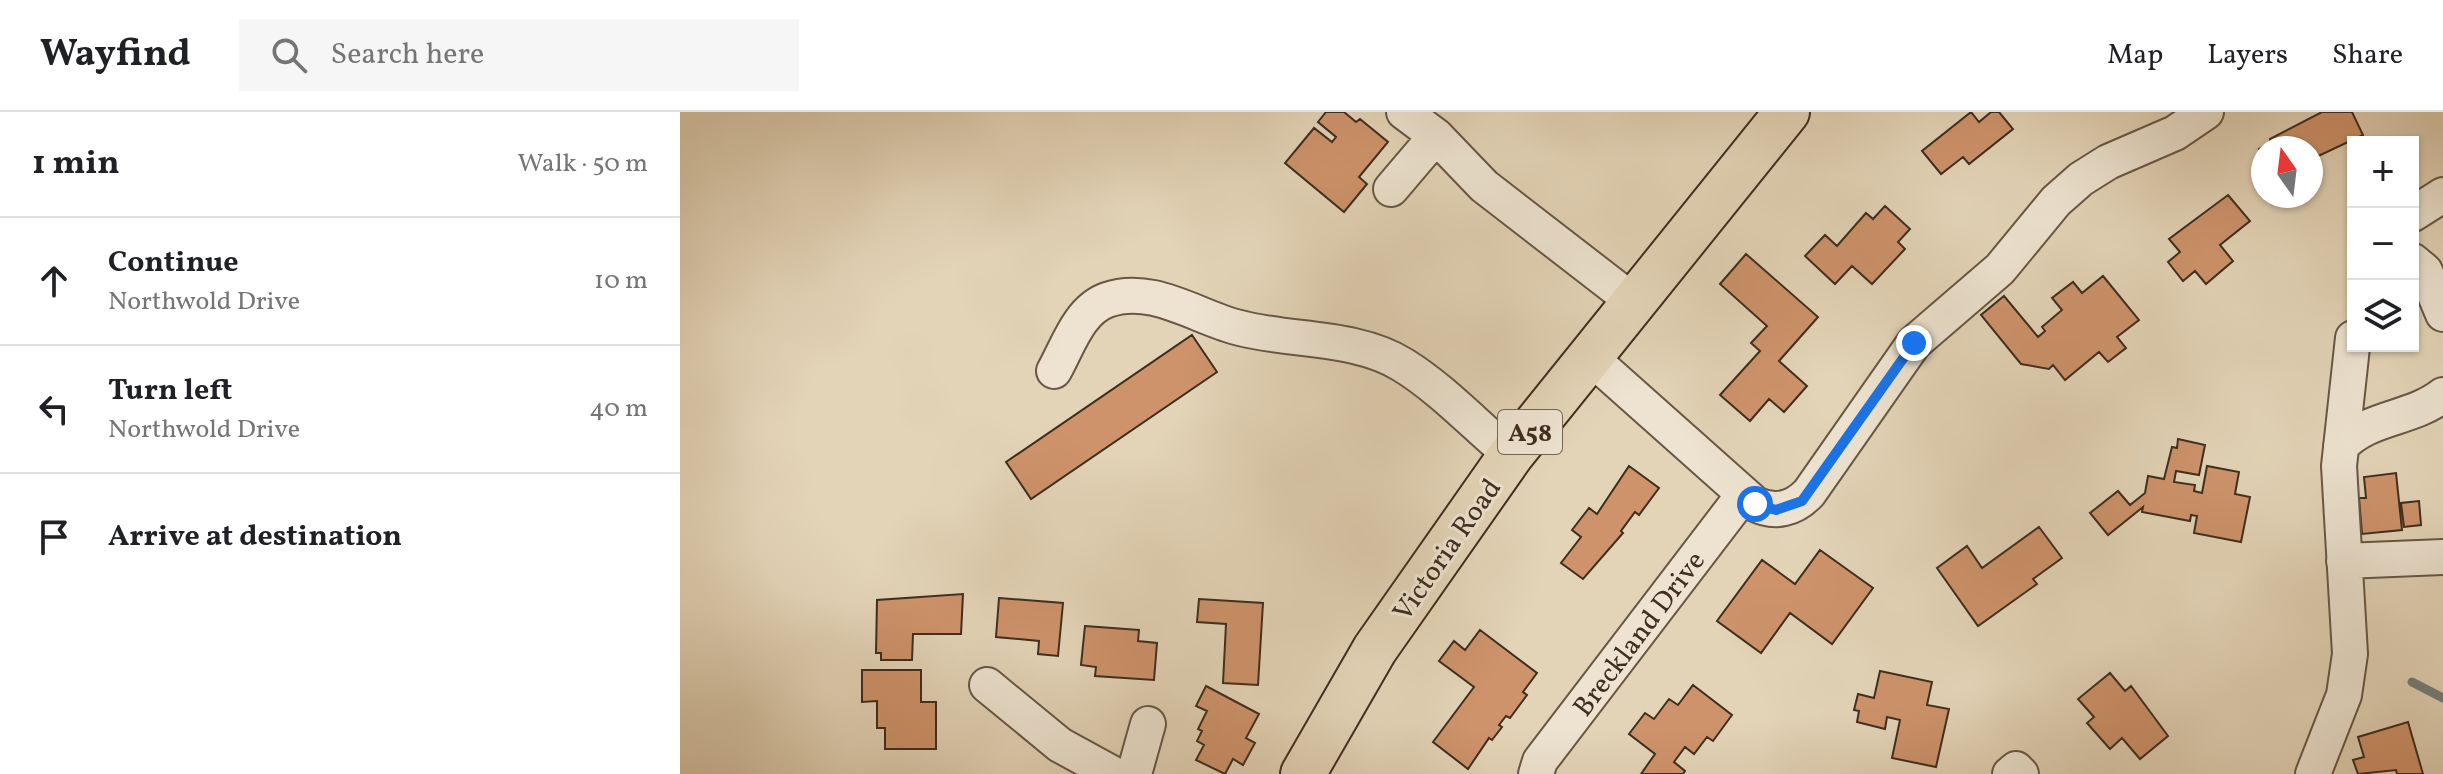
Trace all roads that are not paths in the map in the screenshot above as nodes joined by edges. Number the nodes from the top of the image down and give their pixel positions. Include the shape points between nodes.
1 (1404, 112) edge
2 (1787, 112) edge
3 (2206, 112) edge
4 (1436, 136) junction
5 (1391, 189) dead end
6 (2443, 195) edge
7 (2419, 210) edge
8 (2419, 266) edge
9 (1634, 302) junction
10 (2443, 314) edge
11 (2351, 352) edge
12 (1591, 358) junction
13 (1054, 371) dead end
14 (2443, 395) edge
15 (2341, 446) junction
16 (1511, 455) junction
17 (1744, 494) junction
18 (2443, 557) edge
19 (2344, 561) junction
20 (987, 685) dead end
21 (1148, 724) dead end
22 (1113, 774) edge
23 (1134, 774) edge
24 (1303, 774) edge
25 (1536, 774) edge
26 (2010, 774) edge
27 (2021, 774) edge
28 (2313, 774) edge

1 - 4 street
2 - 9 highway, Victoria Road / A58
3 - 17 street via 2175,133 2108,162 2056,201 2000,269 1914,343 1802,501 1765,509
4 - 5 street
4 - 9 street via 1484,186
6 - 7 street
8 - 10 street
9 - 12 highway, Victoria Road / A58
11 - 15 street
12 - 16 highway, Victoria Road / A58
12 - 17 street
13 - 16 street via 1087,310 1108,299 1134,296 1165,301 1236,327 1358,348 1402,364
14 - 15 street via 2407,414 2368,424
15 - 19 street
16 - 24 highway, Victoria Road / A58 via 1375,649
17 - 25 street, Breckland Drive via 1540,761
18 - 19 street
19 - 28 street via 2350,654 2344,695
20 - 22 street via 1060,745
21 - 23 street
26 - 27 street via 2016,769

